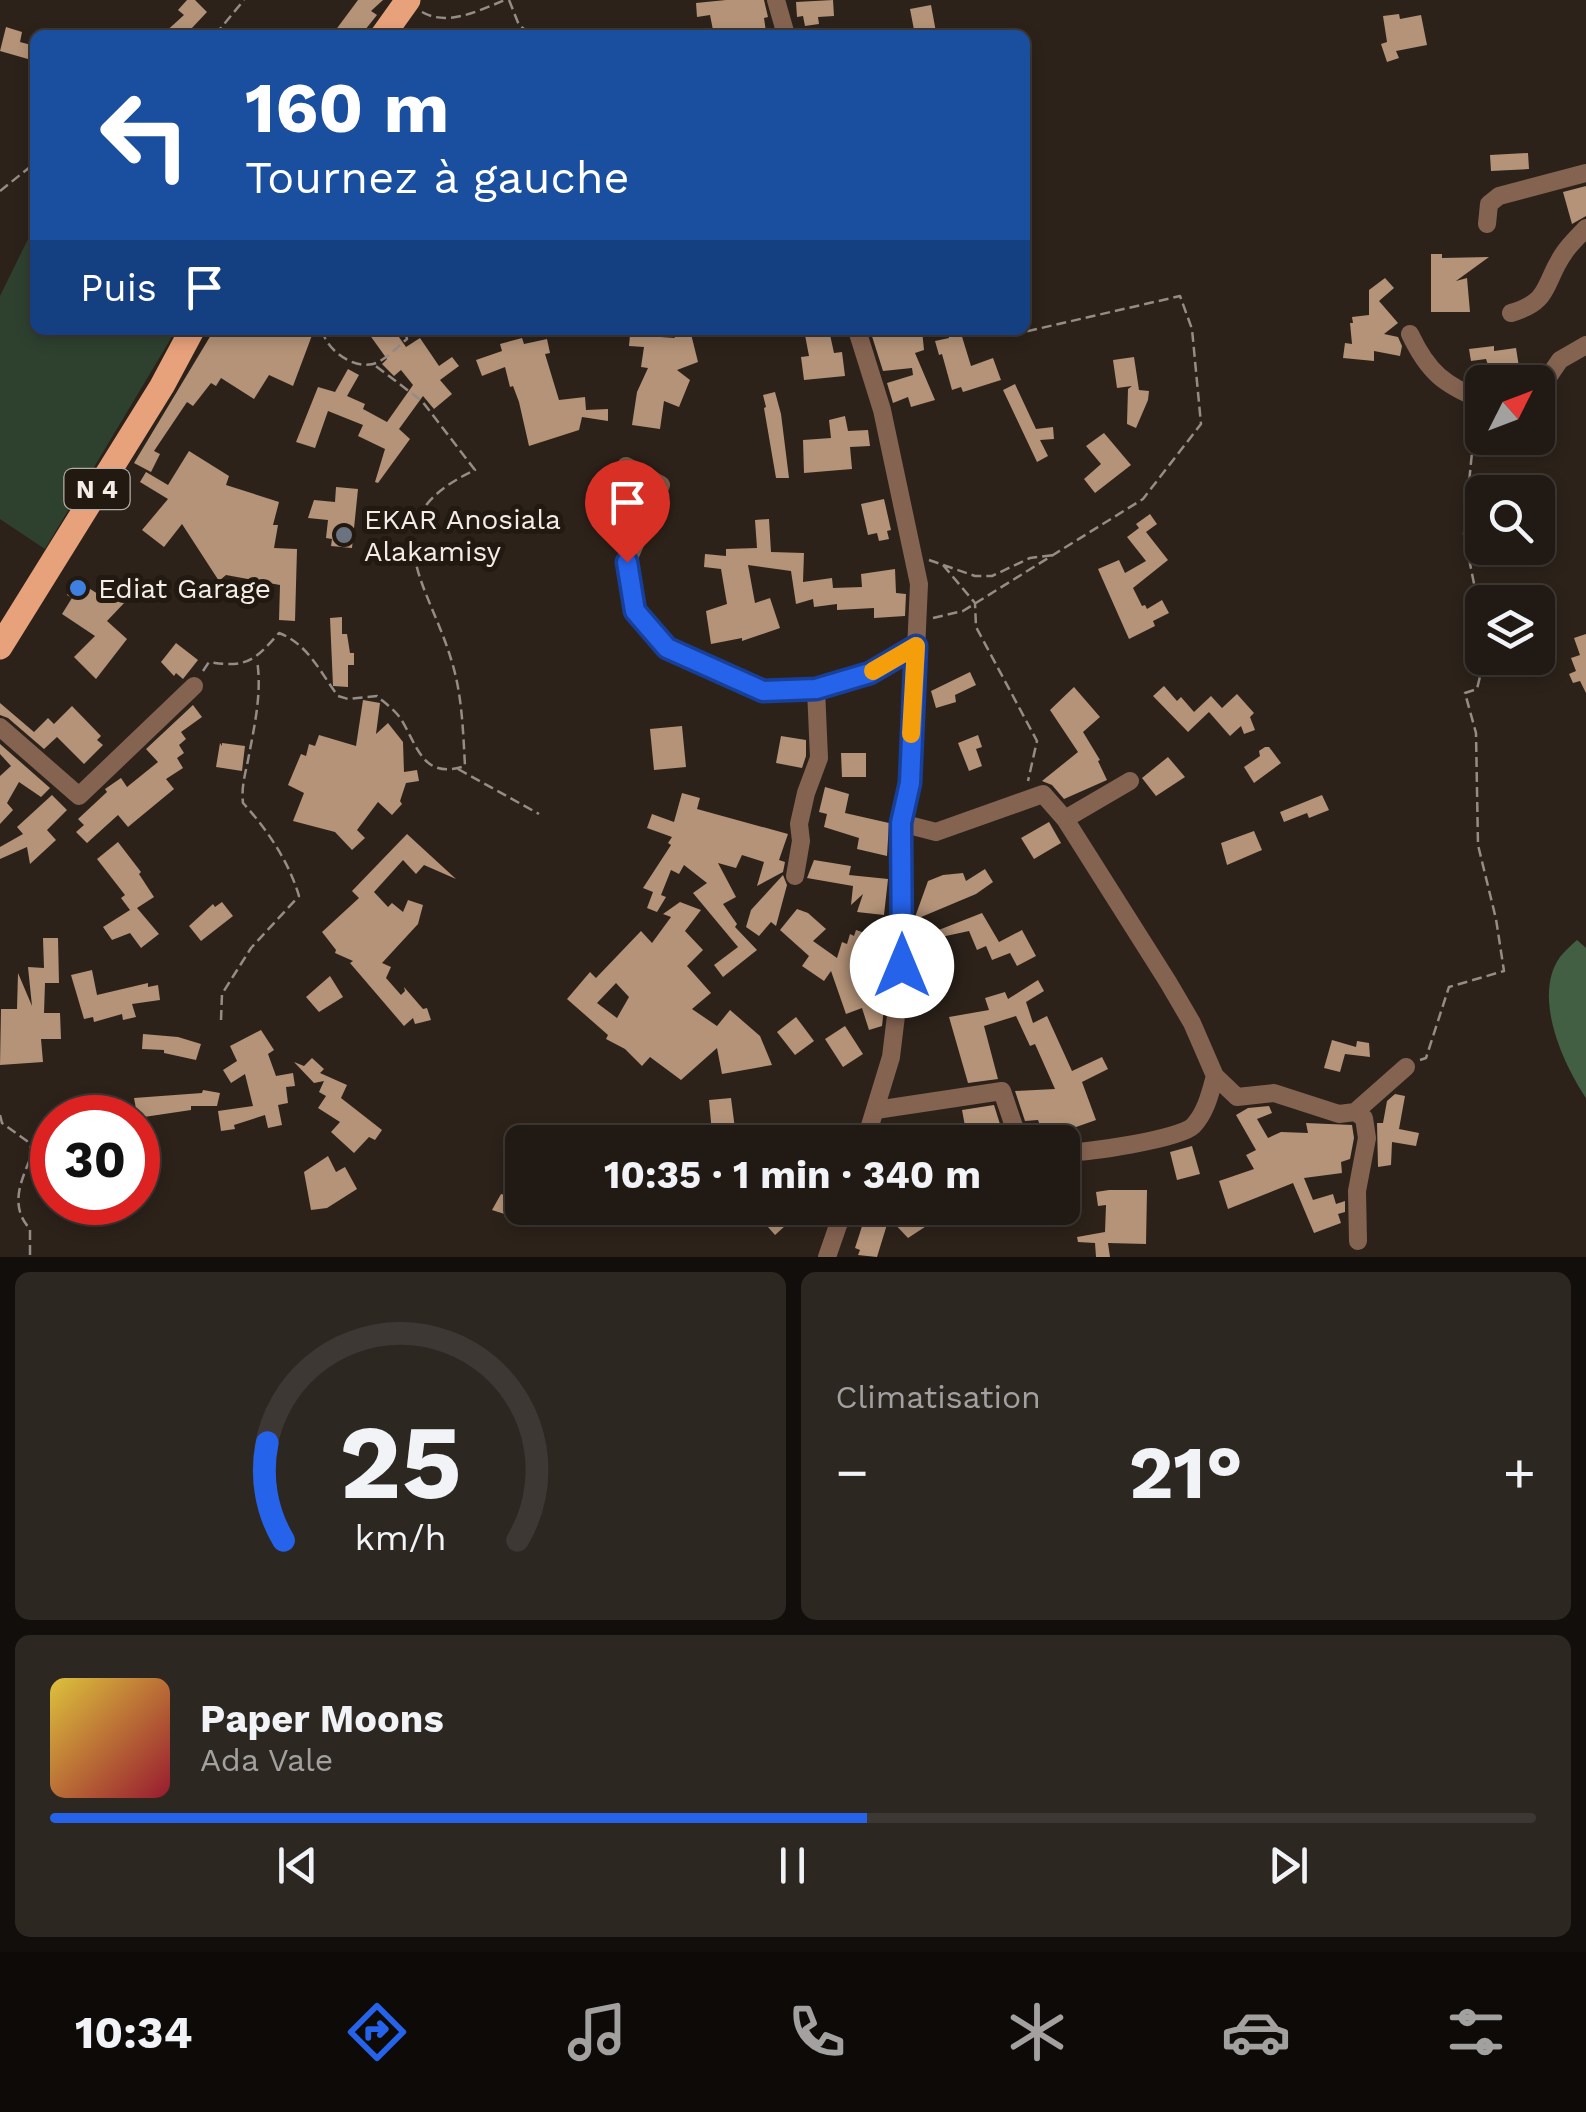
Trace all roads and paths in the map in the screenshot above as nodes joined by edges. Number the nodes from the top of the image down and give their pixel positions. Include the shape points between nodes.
1 (244, 0) edge
2 (507, 0) edge
3 (776, 0) edge
4 (407, 1) edge
5 (219, 30) edge
6 (387, 30) edge
7 (526, 30) edge
8 (785, 30) edge
9 (30, 167) edge
10 (1586, 173) edge
11 (0, 192) edge
12 (1487, 224) dead end
13 (1586, 228) edge
14 (1511, 313) dead end
15 (1030, 331) edge
16 (1410, 334) dead end
17 (189, 335) edge
18 (323, 335) edge
19 (406, 335) edge
20 (859, 335) edge
21 (1586, 346) edge
22 (374, 364) junction
23 (1555, 367) edge
24 (1465, 391) edge
25 (1472, 455) edge
26 (626, 466) dead end
27 (913, 554) junction
28 (1056, 555) junction
29 (944, 565) junction
30 (975, 604) junction
31 (917, 622) junction
32 (916, 646) junction
33 (0, 648) edge
34 (256, 658) junction
35 (194, 686) joint
36 (816, 689) junction
37 (0, 727) edge
38 (457, 768) junction
39 (1130, 781) dead end
40 (1025, 801) junction
41 (539, 814) dead end
42 (1065, 819) junction
43 (901, 823) junction
44 (796, 876) dead end
45 (221, 1020) dead end
46 (1406, 1067) joint
47 (1215, 1076) junction
48 (876, 1110) junction
49 (1355, 1112) junction
50 (0, 1114) edge
51 (871, 1125) edge
52 (1014, 1125) edge
53 (1080, 1150) edge
54 (838, 1225) edge
55 (1358, 1241) dead end
56 (30, 1257) edge
57 (827, 1257) edge

1 - 5 path
2 - 4 path via 434,18
2 - 7 path
3 - 8 street
4 - 6 main road
9 - 11 path
10 - 12 street via 1499,196 1490,204
13 - 14 street via 1533,307
15 - 28 path via 1180,296 1194,346 1201,424 1143,499
16 - 24 street via 1438,377
17 - 33 main road, N 4
18 - 22 path via 334,352
19 - 22 path
20 - 27 street
21 - 23 street
22 - 38 path via 422,401 475,470 446,484 412,538 460,696 465,766
25 - 46 path via 1464,534 1482,668 1477,689 1465,693 1476,733 1478,845 1504,971 1449,987 1426,1058
26 - 36 street via 661,486 627,562 635,611 667,648 715,672 763,691
27 - 29 path
27 - 31 street
28 - 29 path via 1030,558 992,576
28 - 30 path
29 - 30 path
30 - 31 path
30 - 40 path via 976,627 1037,741
31 - 32 street
32 - 36 street via 870,673
32 - 43 street via 910,783
34 - 35 path via 235,666 208,662
34 - 38 path via 279,633 293,639 338,696 377,696 433,766
34 - 45 path via 261,686 243,774 244,803 300,896 251,948 222,994
35 - 37 street via 78,796
36 - 44 street via 819,758 799,824
38 - 41 path
39 - 42 street
40 - 42 street via 1043,794
40 - 43 street via 936,832
42 - 47 street via 1192,1023
43 - 48 street via 902,966 892,1057
46 - 49 street
47 - 49 street via 1237,1097 1274,1093 1339,1114
47 - 53 street via 1205,1111 1190,1130
48 - 51 street
48 - 52 street via 1002,1091
49 - 55 street via 1364,1118 1367,1138 1357,1191
50 - 56 path via 2,1124 33,1152 16,1200 30,1230
54 - 57 street

